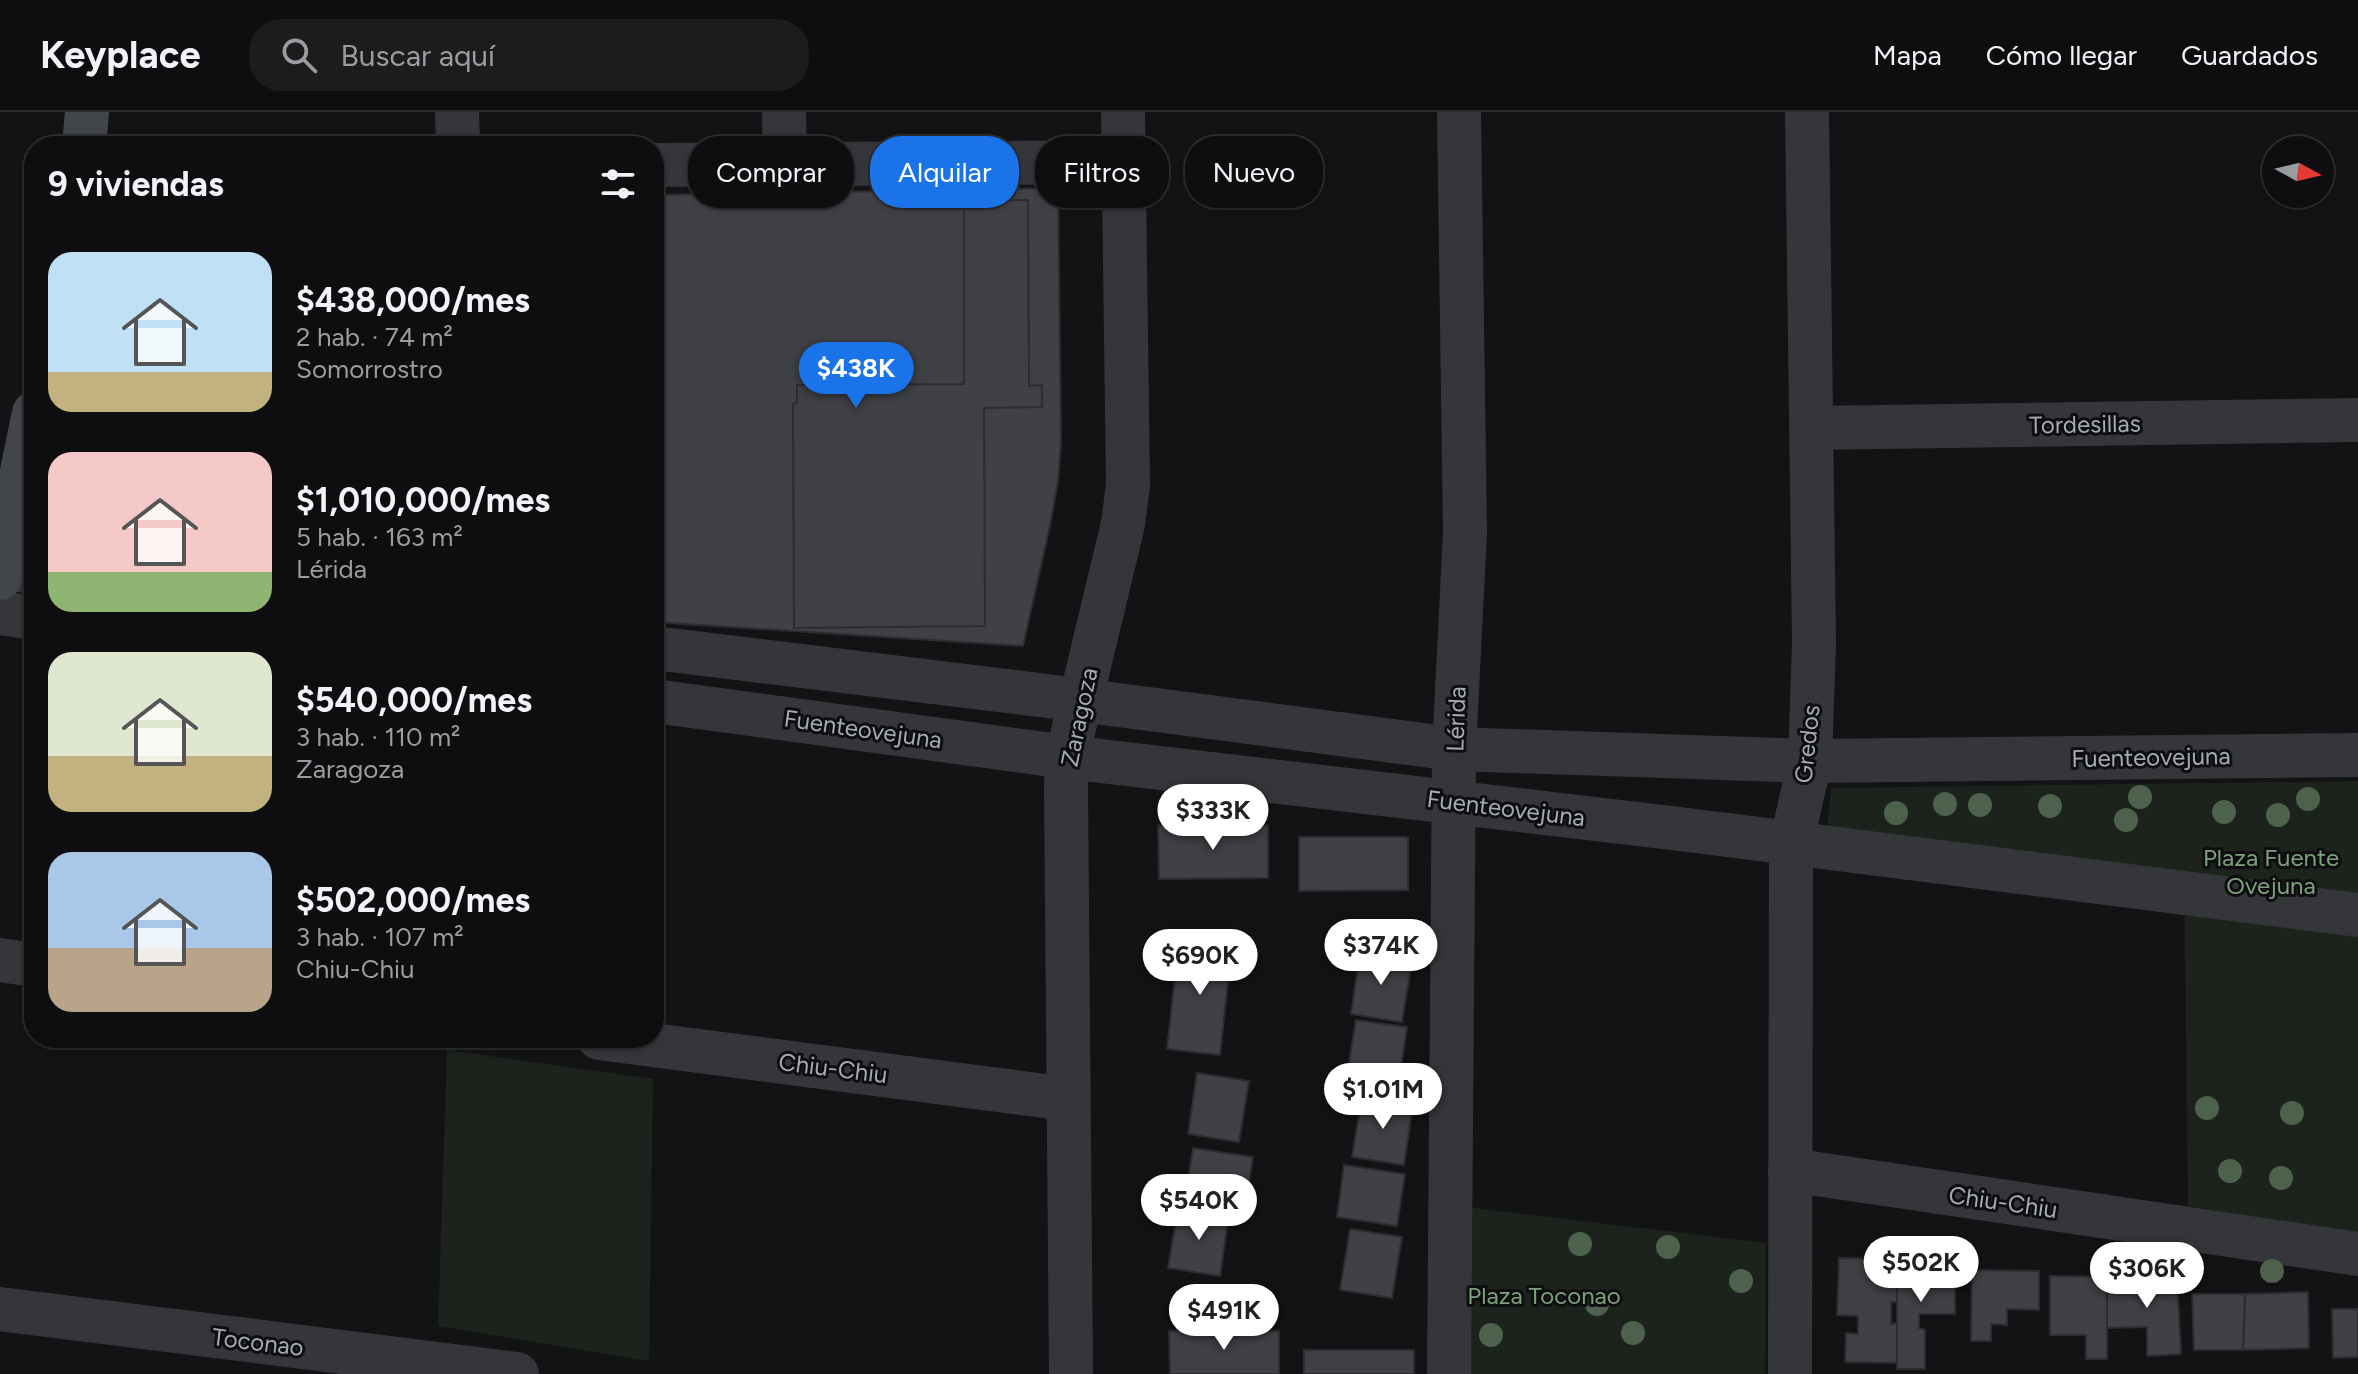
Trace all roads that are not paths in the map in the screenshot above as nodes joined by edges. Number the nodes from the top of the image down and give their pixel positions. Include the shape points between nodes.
1 (87, 112) edge
2 (457, 112) edge
3 (784, 112) edge
4 (1123, 112) edge
5 (1459, 112) edge
6 (1807, 112) edge
7 (85, 136) edge
8 (458, 136) edge
9 (784, 136) edge
10 (1123, 136) edge
11 (1035, 163) edge
12 (854, 164) edge
13 (664, 165) edge
14 (688, 165) edge
15 (1124, 208) edge
16 (2358, 420) edge
17 (1811, 428) junction
18 (24, 476) edge
19 (9, 571) edge
20 (0, 613) edge
21 (24, 617) edge
22 (664, 649) edge
23 (1080, 700) junction
24 (664, 702) edge
25 (1454, 749) junction
26 (2358, 755) edge
27 (1067, 757) junction
28 (1810, 761) junction
29 (1454, 802) junction
30 (1791, 844) junction
31 (2358, 915) edge
32 (0, 960) edge
33 (24, 964) edge
34 (664, 1046) edge
35 (1068, 1099) junction
36 (1790, 1170) junction
37 (2358, 1254) edge
38 (0, 1309) edge
39 (517, 1374) edge
40 (1071, 1374) edge
41 (1449, 1374) edge
42 (1790, 1374) edge

1 - 7 street
2 - 8 street
3 - 9 street
4 - 10 street, Zaragoza
5 - 25 street, Lérida via 1465,533
6 - 17 street, Gredos
11 - 12 street
13 - 14 street
15 - 23 street, Zaragoza via 1128,485
16 - 17 street, Tordesillas
17 - 28 street, Gredos
18 - 19 street
20 - 21 street
22 - 23 street, Fuenteovejuna
23 - 25 street, Fuenteovejuna
23 - 27 street, Zaragoza
24 - 27 street, Fuenteovejuna
25 - 28 street, Fuenteovejuna
25 - 29 street, Lérida
26 - 28 street, Fuenteovejuna
27 - 29 street, Fuenteovejuna
27 - 35 street, Zaragoza
28 - 30 street, Gredos
29 - 30 street, Fuenteovejuna
29 - 41 street, Lérida
30 - 31 street, Fuenteovejuna
30 - 36 street, Gredos
32 - 33 street
34 - 35 street, Chiu-Chiu
35 - 40 street, Zaragoza
36 - 37 street, Chiu-Chiu
36 - 42 street, Gredos
38 - 39 street, Toconao

